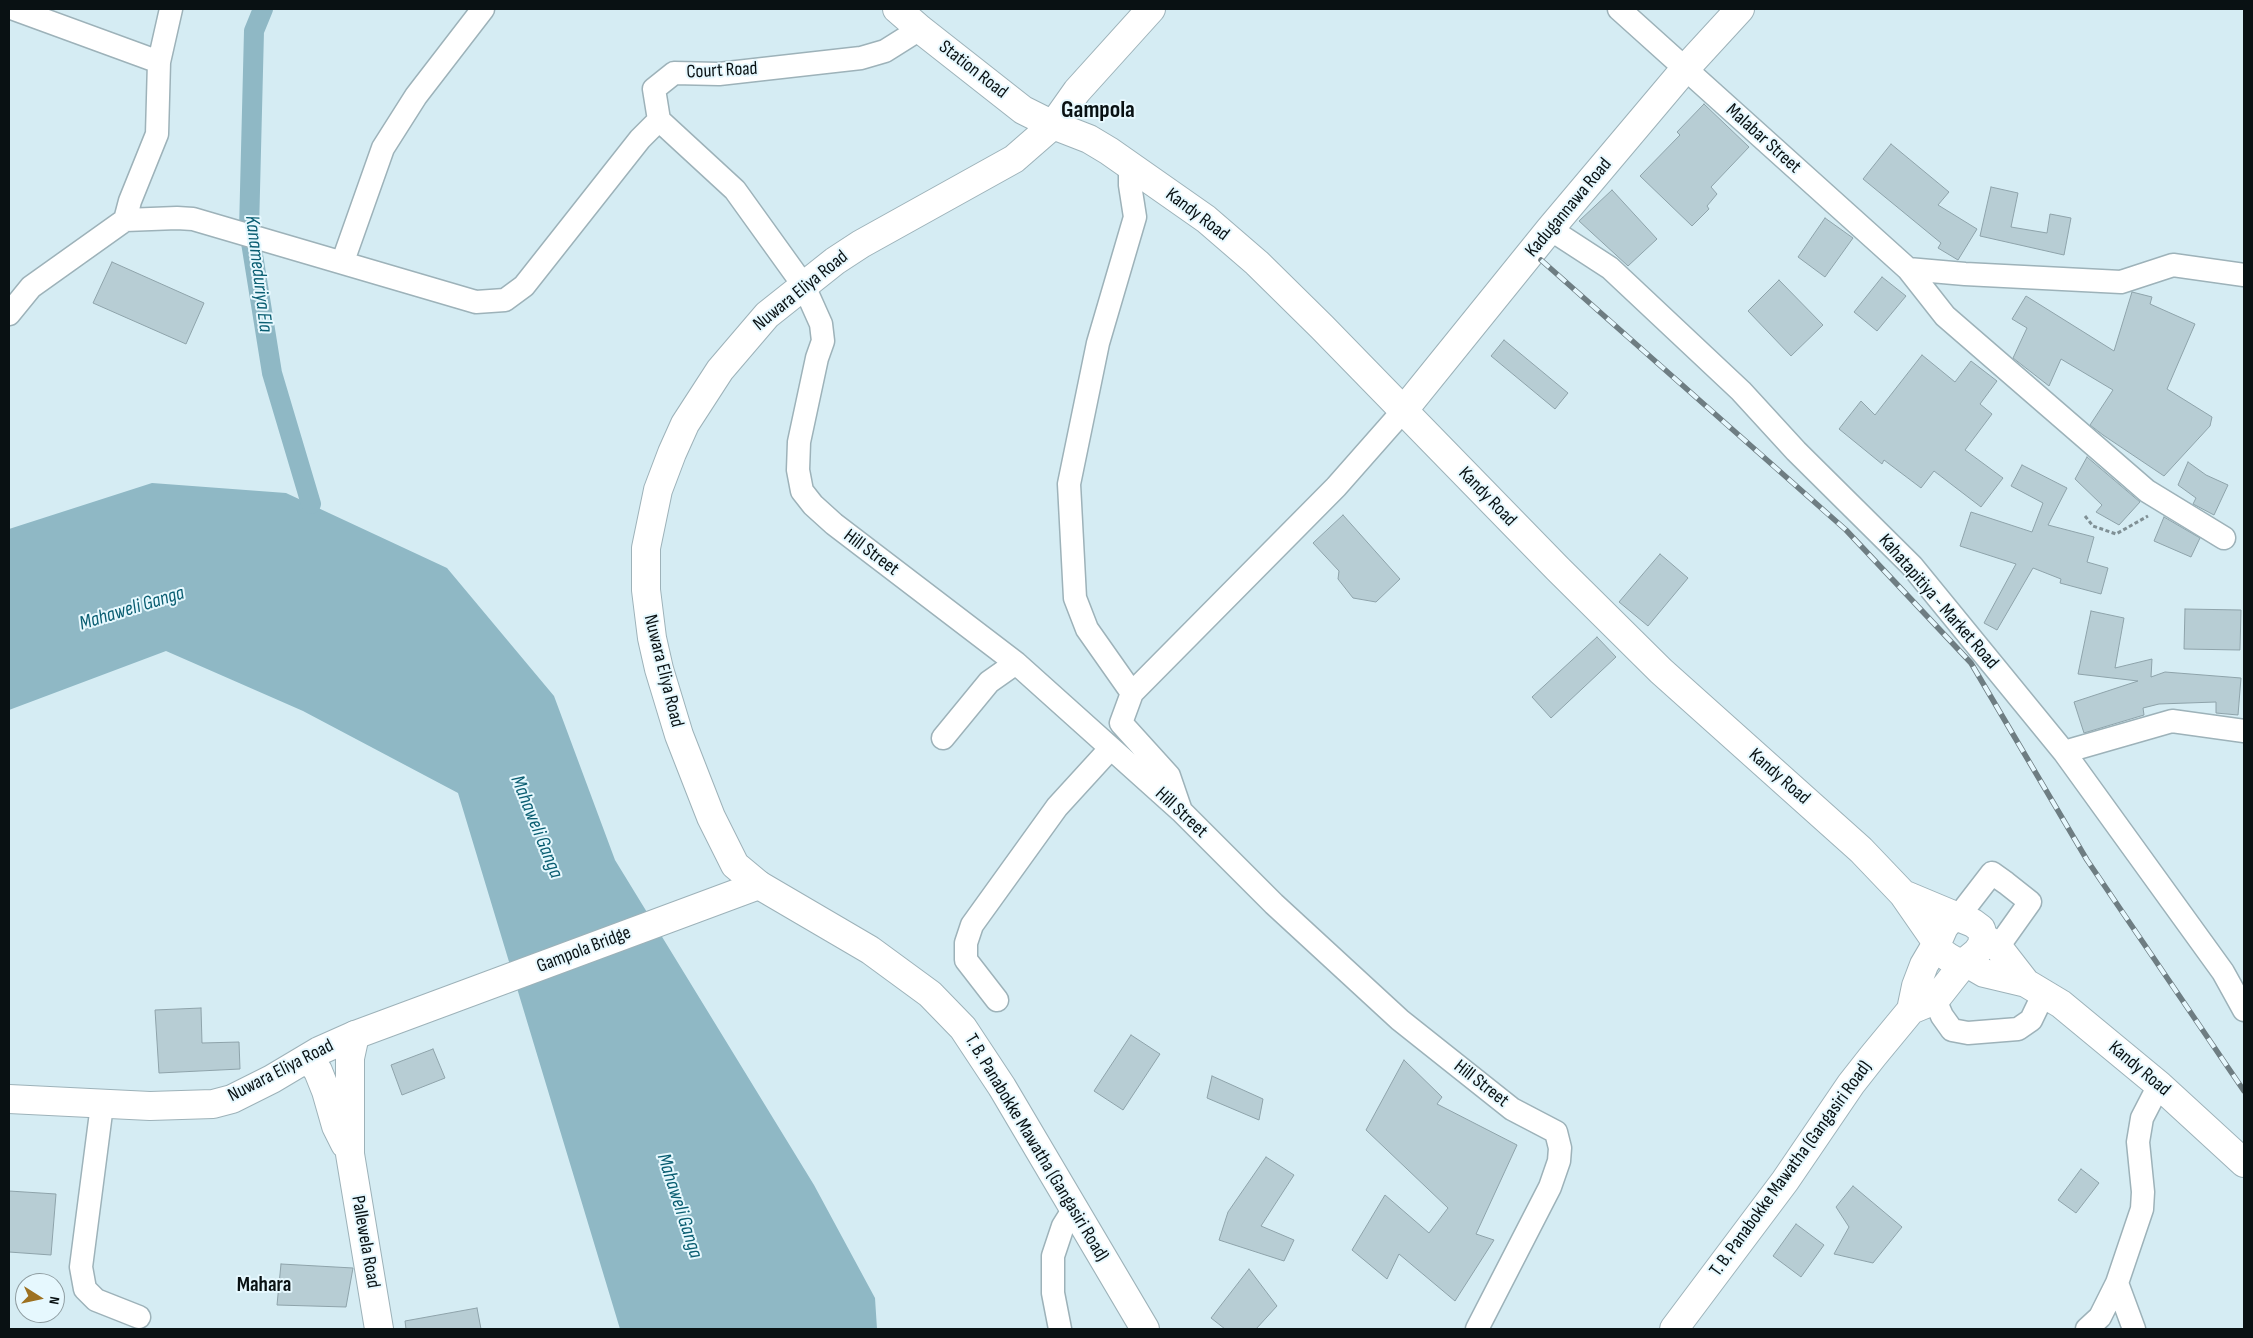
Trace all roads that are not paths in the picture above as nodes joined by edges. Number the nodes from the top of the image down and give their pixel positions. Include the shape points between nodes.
1 (14, 9) edge
2 (171, 9) edge
3 (483, 9) edge
4 (897, 9) edge
5 (1151, 9) edge
6 (1619, 9) edge
7 (1740, 9) edge
8 (920, 30) junction
9 (158, 62) junction
10 (1684, 70) junction
11 (659, 120) junction
12 (1053, 126) junction
13 (1130, 167) junction
14 (124, 220) junction
15 (1550, 229) junction
16 (343, 261) junction
17 (1908, 269) junction
18 (2244, 275) edge
19 (804, 286) junction
20 (9, 314) edge
21 (1404, 411) junction
22 (2224, 538) dead end
23 (1016, 663) junction
24 (1132, 693) junction
25 (2244, 731) edge
26 (943, 738) dead end
27 (1110, 749) junction
28 (2064, 752) junction
29 (1181, 811) junction
30 (759, 885) junction
31 (1903, 894) junction
32 (1958, 917) junction
33 (1990, 942) junction
34 (1937, 943) junction
35 (1964, 962) junction
36 (2035, 988) junction
37 (456, 998) joint
38 (997, 1000) dead end
39 (1923, 1005) junction
40 (2244, 1010) edge
41 (355, 1035) junction
42 (308, 1058) junction
43 (2159, 1085) junction
44 (9, 1099) edge
45 (102, 1105) junction
46 (350, 1154) junction
47 (2244, 1163) edge
48 (1073, 1210) junction
49 (2117, 1283) junction
50 (139, 1317) dead end
51 (380, 1329) edge
52 (1060, 1329) edge
53 (1145, 1329) edge
54 (1477, 1329) edge
55 (1674, 1329) edge
56 (2087, 1329) edge
57 (2134, 1329) edge

1 - 9 street
2 - 9 street
3 - 16 street via 416,96 383,148
4 - 8 main road, Station Road
5 - 12 main road, Nuwara Eliya Road via 1077,91
6 - 10 street, Malabar Street
7 - 10 main road, Kadugannawa Road
8 - 11 street, Court Road via 884,51 861,58 719,74 674,73 654,89
8 - 12 main road, Station Road via 1017,105
9 - 14 street via 157,134
10 - 15 main road, Kadugannawa Road
10 - 17 street, Malabar Street
11 - 16 street via 640,139 524,286 505,300 476,302
11 - 19 street via 735,190
12 - 13 main road, Kandy Road via 1089,139
12 - 19 main road, Nuwara Eliya Road via 1014,159 861,244
13 - 21 main road, Kandy Road via 1206,220 1257,263
13 - 24 street via 1135,217 1098,343 1069,484 1075,598 1087,629
14 - 16 street via 193,219
14 - 20 street via 32,287
15 - 21 main road, Kadugannawa Road
15 - 28 street, Kahatapitiya - Market Road via 1610,268 1741,391 1796,451 1912,566
17 - 18 street via 2121,282 2173,264
17 - 22 street, Malabar Street via 1945,316 2147,491
19 - 23 street, Hill Street via 821,324 823,341 799,442 798,470 802,491 812,505 834,524
19 - 30 main road, Nuwara Eliya Road via 767,315 738,346 685,424 658,490 646,548 646,590 652,638 679,735 727,853 741,872
21 - 24 street via 1336,487
21 - 31 main road, Kandy Road via 1662,672 1823,815
23 - 26 street via 989,682
23 - 27 street, Hill Street
24 - 29 street via 1121,723 1169,776
25 - 28 street via 2172,721
27 - 29 street, Hill Street
27 - 38 street via 1057,807 972,925 966,943 966,960
28 - 40 street, Kahatapitiya - Market Road via 2223,972
29 - 54 street, Hill Street via 1274,904 1400,1020 1512,1109 1556,1132 1559,1161 1550,1187
30 - 37 main road, Gampola Bridge
30 - 48 main road, T. B. Panabokke Mawatha (Gangasiri Road) via 870,950 930,994 963,1028 981,1052
31 - 32 main road, Kandy Road
31 - 34 main road, Kandy Road
32 - 33 main road via 1974,923
32 - 33 street via 1992,873 2030,902
32 - 34 main road via 1944,927
33 - 35 main road
33 - 36 main road, Kandy Road
34 - 35 main road via 1948,957
34 - 39 main road, T. B. Panabokke Mawatha (Gangasiri Road) via 1916,986
35 - 36 main road, Kandy Road via 1984,973
35 - 39 main road, T. B. Panabokke Mawatha (Gangasiri Road)
36 - 39 street via 2030,1020 2018,1029 1968,1033 1952,1030 1942,1016
36 - 43 main road, Kandy Road via 2061,1004
37 - 41 main road, Nuwara Eliya Road
39 - 55 main road, T. B. Panabokke Mawatha (Gangasiri Road) via 1851,1084 1785,1181
41 - 42 main road, Nuwara Eliya Road
41 - 46 main road, Pallewela Road via 350,1058
42 - 45 main road, Nuwara Eliya Road via 232,1099 213,1104
42 - 46 main road, Pallewela Road via 321,1078 336,1126
43 - 47 main road, Kandy Road
43 - 49 street via 2142,1118 2138,1142 2142,1209
44 - 45 main road, Nuwara Eliya Road
45 - 50 street via 81,1267 85,1289 96,1300
46 - 51 main road, Pallewela Road
48 - 52 street via 1052,1256 1053,1293
48 - 53 main road, T. B. Panabokke Mawatha (Gangasiri Road)
49 - 56 street via 2100,1317
49 - 57 street

